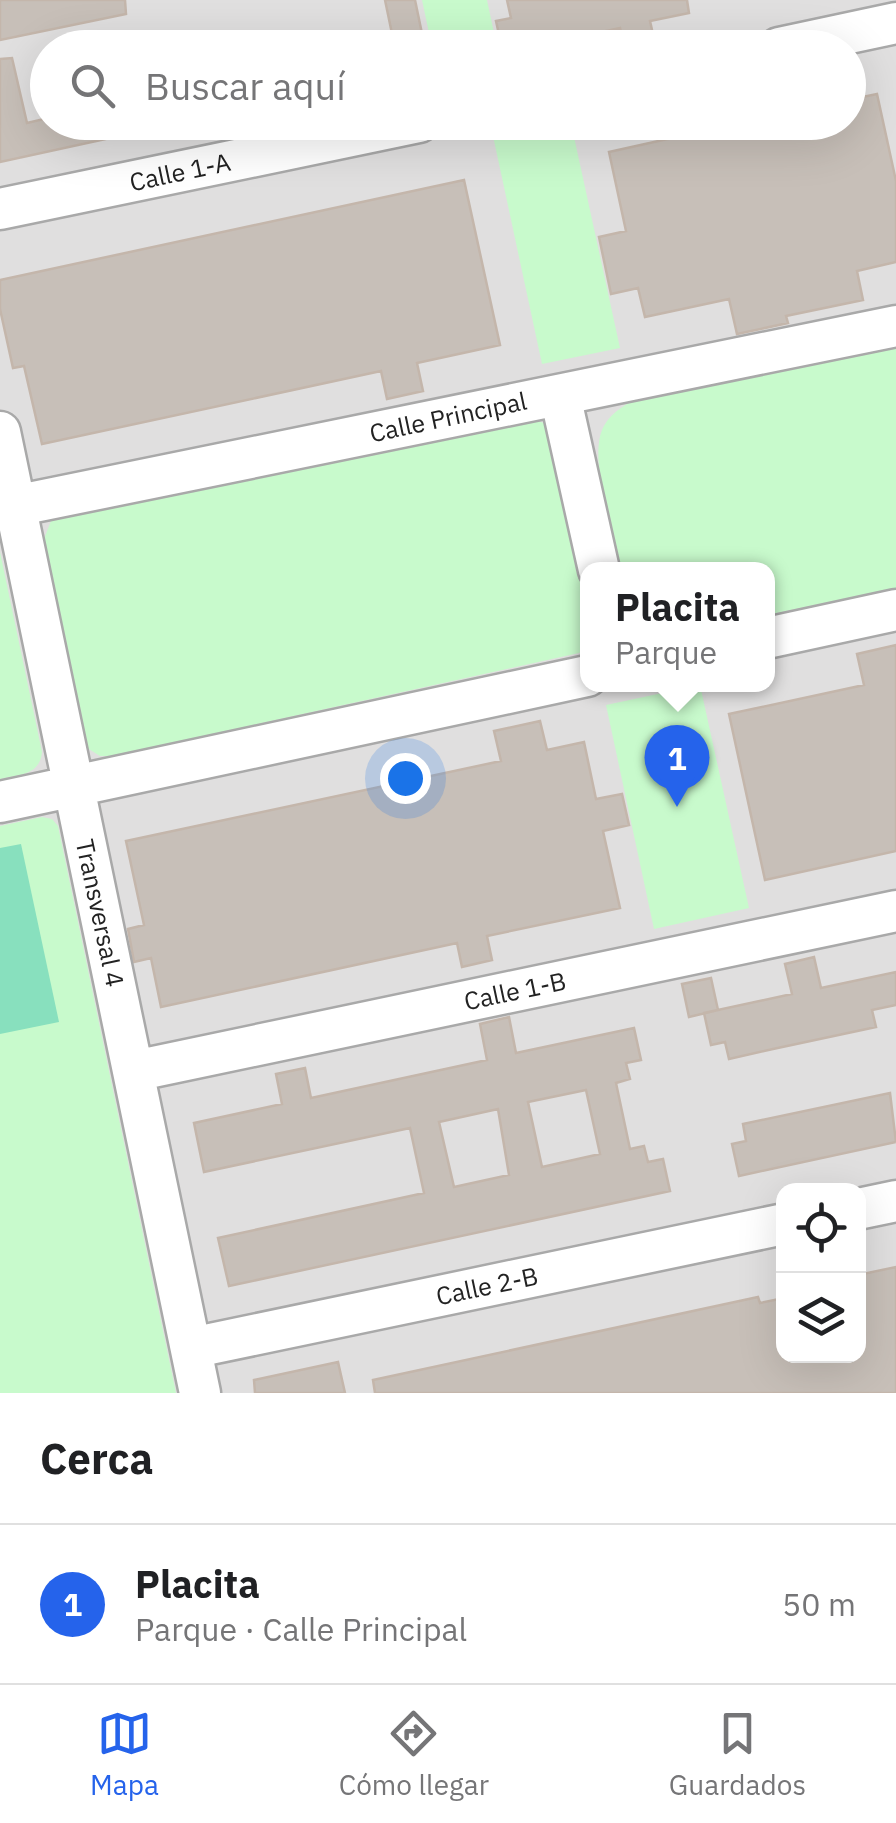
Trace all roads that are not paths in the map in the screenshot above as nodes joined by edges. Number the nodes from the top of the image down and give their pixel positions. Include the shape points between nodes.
1 (896, 23) edge
2 (864, 30) edge
3 (332, 140) edge
4 (0, 209) edge
5 (896, 326) edge
6 (560, 394) junction
7 (0, 432) edge
8 (8, 507) edge
9 (597, 562) edge
10 (896, 610) edge
11 (775, 636) edge
12 (580, 678) edge
13 (74, 786) junction
14 (0, 802) edge
15 (896, 911) edge
16 (134, 1071) junction
17 (896, 1201) edge
18 (866, 1207) edge
19 (776, 1226) edge
20 (191, 1348) junction
21 (200, 1393) edge

1 - 2 street
3 - 4 street, Calle 1-A
5 - 6 street, Calle Principal
6 - 8 street, Calle Principal
6 - 9 street
7 - 8 street, Transversal 4
8 - 13 street, Transversal 4
10 - 11 street
12 - 13 street
13 - 14 street
13 - 16 street, Transversal 4
15 - 16 street, Calle 1-B
16 - 20 street, Transversal 4
17 - 18 street
19 - 20 street, Calle 2-B
20 - 21 street, Transversal 4

